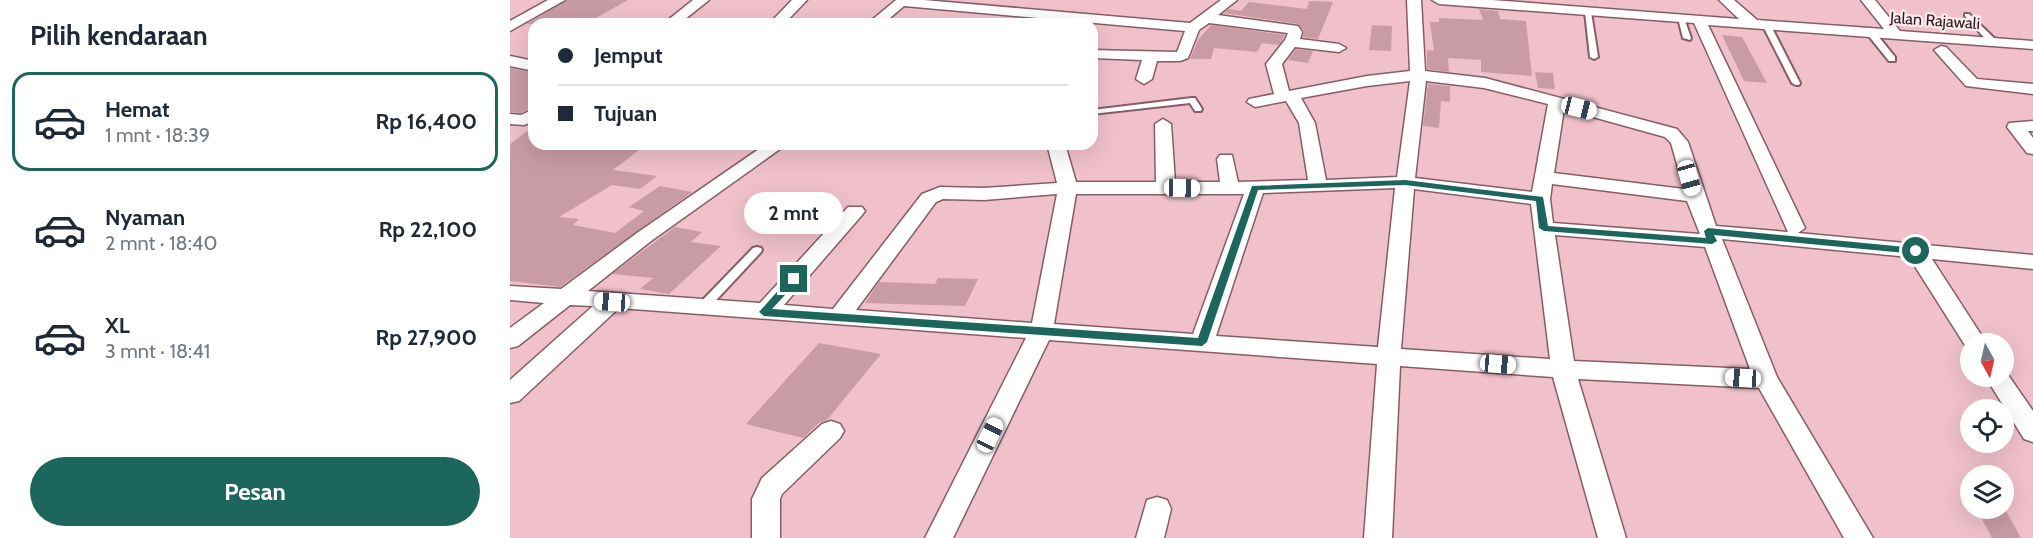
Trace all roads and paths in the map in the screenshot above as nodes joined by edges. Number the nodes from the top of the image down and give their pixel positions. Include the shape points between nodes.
1 (558, 0) edge
2 (702, 0) edge
3 (800, 0) edge
4 (1230, 0) edge
5 (1414, 0) edge
6 (1439, 0) edge
7 (1726, 0) edge
8 (1868, 0) edge
9 (902, 1) edge
10 (1475, 2) edge
11 (981, 4) edge
12 (1548, 5) edge
13 (1592, 6) edge
14 (1967, 15) dead end
15 (678, 18) edge
16 (782, 18) edge
17 (881, 18) edge
18 (1059, 18) edge
19 (1206, 18) junction
20 (1681, 18) junction
21 (1699, 20) junction
22 (514, 22) edge
23 (1098, 22) edge
24 (1759, 24) junction
25 (1193, 28) junction
26 (1871, 33) junction
27 (1896, 34) junction
28 (1687, 38) dead end
29 (1292, 41) junction
30 (1993, 42) junction
31 (1339, 48) dead end
32 (2032, 49) edge
33 (1098, 54) edge
34 (1150, 57) junction
35 (1594, 57) dead end
36 (1892, 58) dead end
37 (510, 61) edge
38 (528, 65) edge
39 (1418, 75) junction
40 (1144, 80) dead end
41 (1796, 83) dead end
42 (2033, 89) edge
43 (1287, 95) junction
44 (1255, 102) dead end
45 (1557, 102) junction
46 (1198, 109) dead end
47 (1098, 111) edge
48 (1163, 124) dead end
49 (2033, 126) edge
50 (2033, 149) edge
51 (769, 150) edge
52 (1058, 150) edge
53 (1226, 159) dead end
54 (1405, 182) junction
55 (1318, 185) junction
56 (1068, 188) junction
57 (1166, 188) junction
58 (1230, 188) junction
59 (1255, 188) junction
60 (1542, 188) junction
61 (1695, 196) junction
62 (855, 211) dead end
63 (1544, 228) junction
64 (1795, 228) dead end
65 (1710, 236) junction
66 (757, 250) dead end
67 (1916, 251) junction
68 (2033, 262) edge
69 (510, 293) edge
70 (565, 298) junction
71 (612, 302) junction
72 (702, 308) junction
73 (764, 312) junction
74 (838, 317) junction
75 (1041, 332) junction
76 (1969, 333) edge
77 (510, 340) edge
78 (1202, 342) junction
79 (1389, 355) junction
80 (1563, 369) junction
81 (1766, 379) junction
82 (2004, 387) edge
83 (510, 394) edge
84 (831, 431) dead end
85 (2033, 432) edge
86 (1157, 509) dead end
87 (766, 538) edge
88 (939, 538) edge
89 (1150, 538) edge
90 (1378, 538) edge
91 (1612, 538) edge
92 (1859, 538) edge

1 - 22 street
2 - 15 street
3 - 16 street
4 - 19 street
5 - 39 street
6 - 10 street, Jalan Rajawali
7 - 24 street
8 - 27 street
9 - 11 street
9 - 17 street
10 - 12 street, Jalan Rajawali
11 - 18 street
12 - 13 street, Jalan Rajawali
13 - 20 street, Jalan Rajawali via 1605,13
13 - 35 lane
14 - 30 lane
19 - 25 street
19 - 29 street via 1293,29
20 - 21 street, Jalan Rajawali
20 - 28 lane
21 - 24 street, Jalan Rajawali
21 - 64 street
23 - 25 street
24 - 26 street, Jalan Rajawali
24 - 41 lane
25 - 34 street via 1183,55
26 - 27 street, Jalan Rajawali
26 - 36 lane
27 - 30 street, Jalan Rajawali
29 - 31 street
29 - 43 street via 1274,64
30 - 32 street, Jalan Rajawali
32 - 42 street via 1941,50 1972,83
33 - 34 street
34 - 40 street
37 - 38 street
39 - 43 street
39 - 45 street via 1485,83
39 - 54 street
43 - 44 street
43 - 55 street via 1307,123
45 - 60 street
45 - 61 street via 1671,134 1679,142
46 - 47 lane via 1192,100
48 - 57 street
49 - 50 street via 2015,127
51 - 70 street via 653,230
52 - 56 street
53 - 58 street
54 - 55 street
54 - 60 street
54 - 79 street
55 - 59 street
56 - 57 street
56 - 74 street via 934,194
56 - 75 street
57 - 58 street
58 - 59 street
59 - 78 street
60 - 61 street
60 - 63 street
61 - 65 street
62 - 73 street
63 - 65 street
63 - 80 street
65 - 67 street
65 - 81 street
66 - 72 lane
67 - 68 street
67 - 76 street
69 - 70 street
70 - 71 street
70 - 77 street
71 - 72 street
71 - 83 street
72 - 73 street
73 - 74 street
74 - 75 street
75 - 78 street
75 - 88 street
78 - 79 street
79 - 80 street
79 - 90 street
80 - 81 street
80 - 91 street
81 - 92 street
82 - 85 street
84 - 87 street via 772,486 766,499
86 - 89 street

